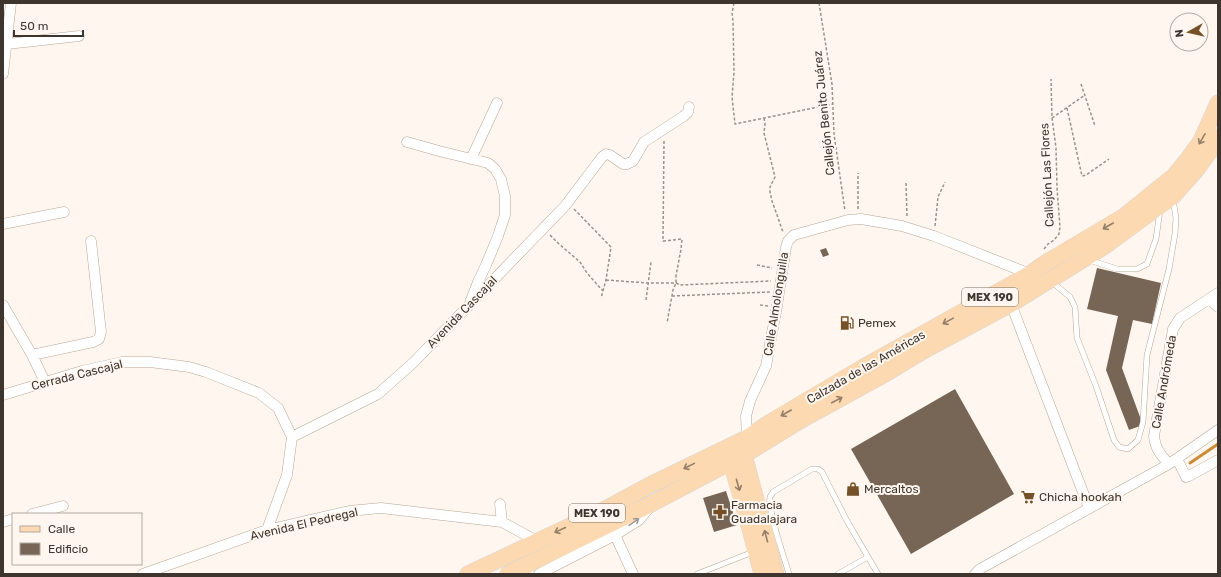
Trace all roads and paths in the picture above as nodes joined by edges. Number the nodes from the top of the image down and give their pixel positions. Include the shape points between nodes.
1 (11, 3) edge
2 (734, 3) edge
3 (819, 3) edge
4 (80, 36) dead end
5 (6, 44) junction
6 (3, 74) edge
7 (1051, 79) dead end
8 (1081, 84) dead end
9 (1085, 95) junction
10 (497, 103) dead end
11 (1218, 103) edge
12 (833, 104) junction
13 (689, 107) dead end
14 (1067, 108) junction
15 (764, 118) junction
16 (1052, 118) junction
17 (1095, 126) dead end
18 (664, 129) junction
19 (1218, 136) edge
20 (407, 142) dead end
21 (471, 159) junction
22 (1109, 159) dead end
23 (858, 173) dead end
24 (945, 182) dead end
25 (906, 183) dead end
26 (1167, 201) junction
27 (567, 202) junction
28 (64, 212) dead end
29 (853, 220) junction
30 (3, 224) edge
31 (544, 227) junction
32 (908, 227) junction
33 (934, 236) junction
34 (91, 241) dead end
35 (788, 241) junction
36 (1085, 258) junction
37 (651, 262) dead end
38 (1044, 264) junction
39 (757, 265) dead end
40 (782, 270) junction
41 (1030, 274) junction
42 (606, 280) junction
43 (780, 280) junction
44 (1050, 280) junction
45 (648, 283) junction
46 (676, 283) junction
47 (603, 291) junction
48 (779, 292) junction
49 (1218, 293) edge
50 (672, 296) junction
51 (601, 298) dead end
52 (1210, 299) junction
53 (646, 300) dead end
54 (470, 303) junction
55 (1011, 304) junction
56 (3, 305) edge
57 (1218, 307) edge
58 (667, 323) dead end
59 (32, 355) junction
60 (45, 382) junction
61 (3, 394) edge
62 (1218, 430) edge
63 (292, 437) junction
64 (740, 450) junction
65 (1218, 460) edge
66 (1173, 462) junction
67 (653, 502) junction
68 (500, 504) dead end
69 (63, 506) dead end
70 (1090, 508) junction
71 (36, 513) edge
72 (502, 522) junction
73 (267, 530) junction
74 (615, 535) junction
75 (537, 541) junction
76 (756, 551) junction
77 (868, 557) junction
78 (143, 574) edge
79 (468, 574) edge
80 (508, 574) edge
81 (539, 574) edge
82 (633, 574) edge
83 (697, 574) edge
84 (762, 574) edge
85 (776, 574) edge
86 (789, 574) edge
87 (838, 574) edge
88 (877, 574) edge
89 (976, 574) edge

1 - 5 street
2 - 15 path via 732,97 735,124
3 - 12 path, Callejón Benito Juárez
4 - 5 street
5 - 6 street
7 - 16 path, Callejón Las Flores
8 - 9 path
9 - 14 path
9 - 17 path
10 - 21 street
11 -> 38 main road, Calzada de las Américas / MEX 190 via 1201,140 1174,176 1123,217
12 - 15 path
12 - 29 path, Callejón Benito Juárez via 834,134 845,211
13 - 18 street via 684,116
14 - 16 path
14 - 22 path via 1082,176
15 - 35 path via 764,133 775,177 770,192 781,228
16 - 38 path, Callejón Las Flores via 1060,227 1059,234 1043,251
18 - 27 street, Avenida Cascajal via 644,142 633,161 623,164 610,155 602,157
18 - 46 path via 663,241 682,239
19 - 26 main road, Calzada de las Américas / MEX 190 via 1197,169
20 - 21 street
21 - 54 street via 488,163 495,168 505,196 505,215
23 - 29 path
24 - 33 path via 938,197
25 - 32 path
26 - 36 main road, Calzada de las Américas / MEX 190
26 - 36 lane via 1147,264 1137,269 1117,269
26 - 44 lane via 1176,218 1175,234 1169,269 1147,355 1143,422 1138,440 1128,449 1119,447 1114,440 1077,338 1075,307 1070,297
27 - 31 street, Avenida Cascajal
27 - 42 path via 611,247
28 - 30 street
29 - 32 street, Calle Almolonguilla via 861,219
29 - 35 street, Calle Almolonguilla via 794,235
31 - 47 path via 580,262
31 - 54 street, Avenida Cascajal
32 - 33 street, Calle Almolonguilla
33 - 41 street, Calle Almolonguilla
34 - 59 street via 101,332 99,339
35 - 40 street, Calle Almolonguilla
36 - 44 main road, Calzada de las Américas / MEX 190
37 - 45 path
38 - 41 main road, Calzada de las Américas / MEX 190
39 - 40 path
40 - 43 street, Calle Almolonguilla
41 -> 64 main road, Calzada de las Américas / MEX 190 via 768,423
42 - 45 path
42 - 47 path
43 - 46 path via 680,285
43 - 48 street, Calle Almolonguilla
44 - 55 main road, Calzada de las Américas / MEX 190
45 - 46 path
45 - 53 path
46 - 50 path
47 - 51 path
48 - 50 path
48 - 64 street, Calle Almolonguilla via 766,366 750,401
49 - 52 street, Calle Andrómeda
50 - 58 path
52 - 57 street
52 - 66 street, Calle Andrómeda via 1180,318 1173,329 1154,436 1159,452
54 - 63 street, Avenida Cascajal via 414,362 378,394
64 -> 55 main road, Calzada de las Américas / MEX 190 via 803,419
55 - 70 street
56 - 59 street
59 - 60 street
60 - 61 street, Cerrada Cascajal
60 - 63 street, Cerrada Cascajal via 122,362 150,362 189,367 259,393 278,408
62 - 66 street
63 - 73 street via 287,475
64 - 67 main road, Calzada de las Américas / MEX 190
64 -> 75 main road, Calzada de las Américas / MEX 190 via 650,485
64 -> 76 main road
85 -> 64 main road
65 - 66 street, Calle Andrómeda via 1186,477
66 - 70 street
74 -> 67 street via 639,520
67 - 80 main road, Calzada de las Américas / MEX 190
68 - 72 street
69 - 71 street
70 - 89 street via 980,569
72 - 73 street, Avenida El Pedregal via 381,508 349,511
72 - 75 street, Avenida El Pedregal
73 - 78 street, Avenida El Pedregal
74 - 81 street
74 - 82 street
75 - 79 main road, Calzada de las Américas / MEX 190
76 - 83 lane
76 - 84 main road
77 - 86 lane via 822,472 812,469 770,497 773,519
77 - 87 lane
77 - 88 lane

